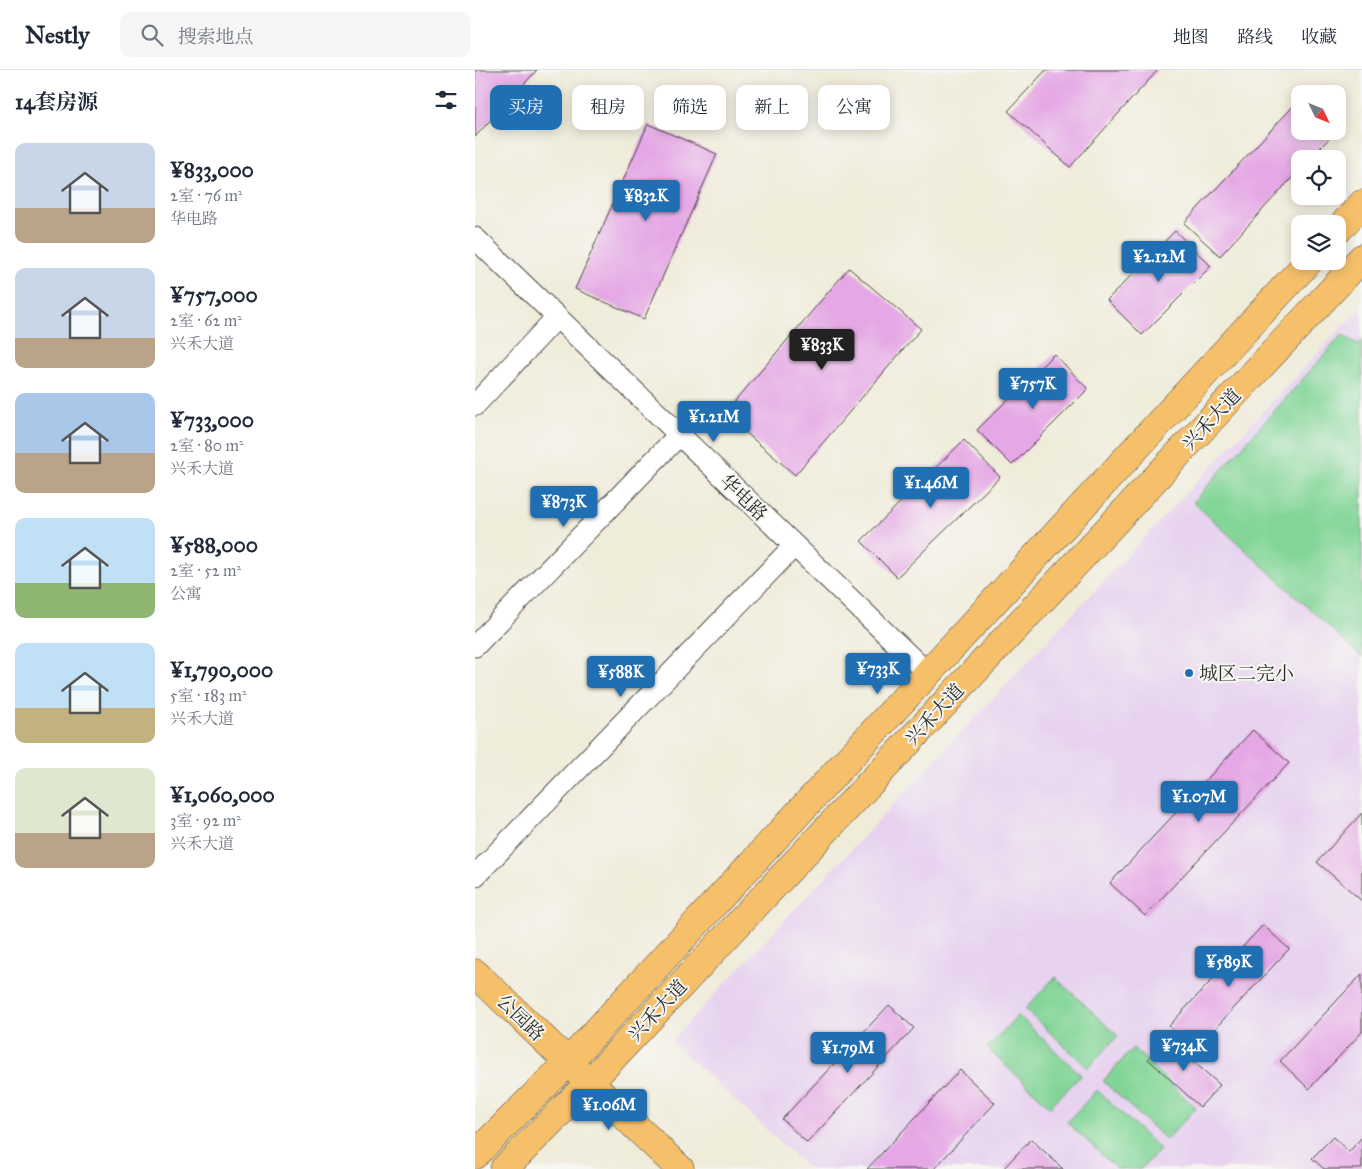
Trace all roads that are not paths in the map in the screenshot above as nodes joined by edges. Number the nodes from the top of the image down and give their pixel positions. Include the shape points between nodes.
1 (1362, 204) edge
2 (1346, 221) edge
3 (475, 238) edge
4 (1362, 258) edge
5 (1301, 270) edge
6 (557, 317) junction
7 (475, 405) edge
8 (679, 435) junction
9 (794, 546) junction
10 (475, 646) edge
11 (927, 674) junction
12 (475, 876) edge
13 (475, 973) edge
14 (568, 1062) junction
15 (590, 1082) junction
16 (475, 1155) edge
17 (504, 1169) edge
18 (680, 1169) edge

1 - 2 main road
3 - 6 street, 华电路
4 - 15 main road, 兴禾大道
5 - 11 main road, 兴禾大道
6 - 7 street
6 - 8 street, 华电路
8 - 9 street, 华电路
8 - 10 street
9 - 11 street, 华电路
9 - 12 street
11 - 14 main road, 兴禾大道
13 - 14 main road, 公园路
14 - 15 main road, 公园路
14 - 16 main road, 兴禾大道
15 - 17 main road, 兴禾大道
15 - 18 main road, 公园路

